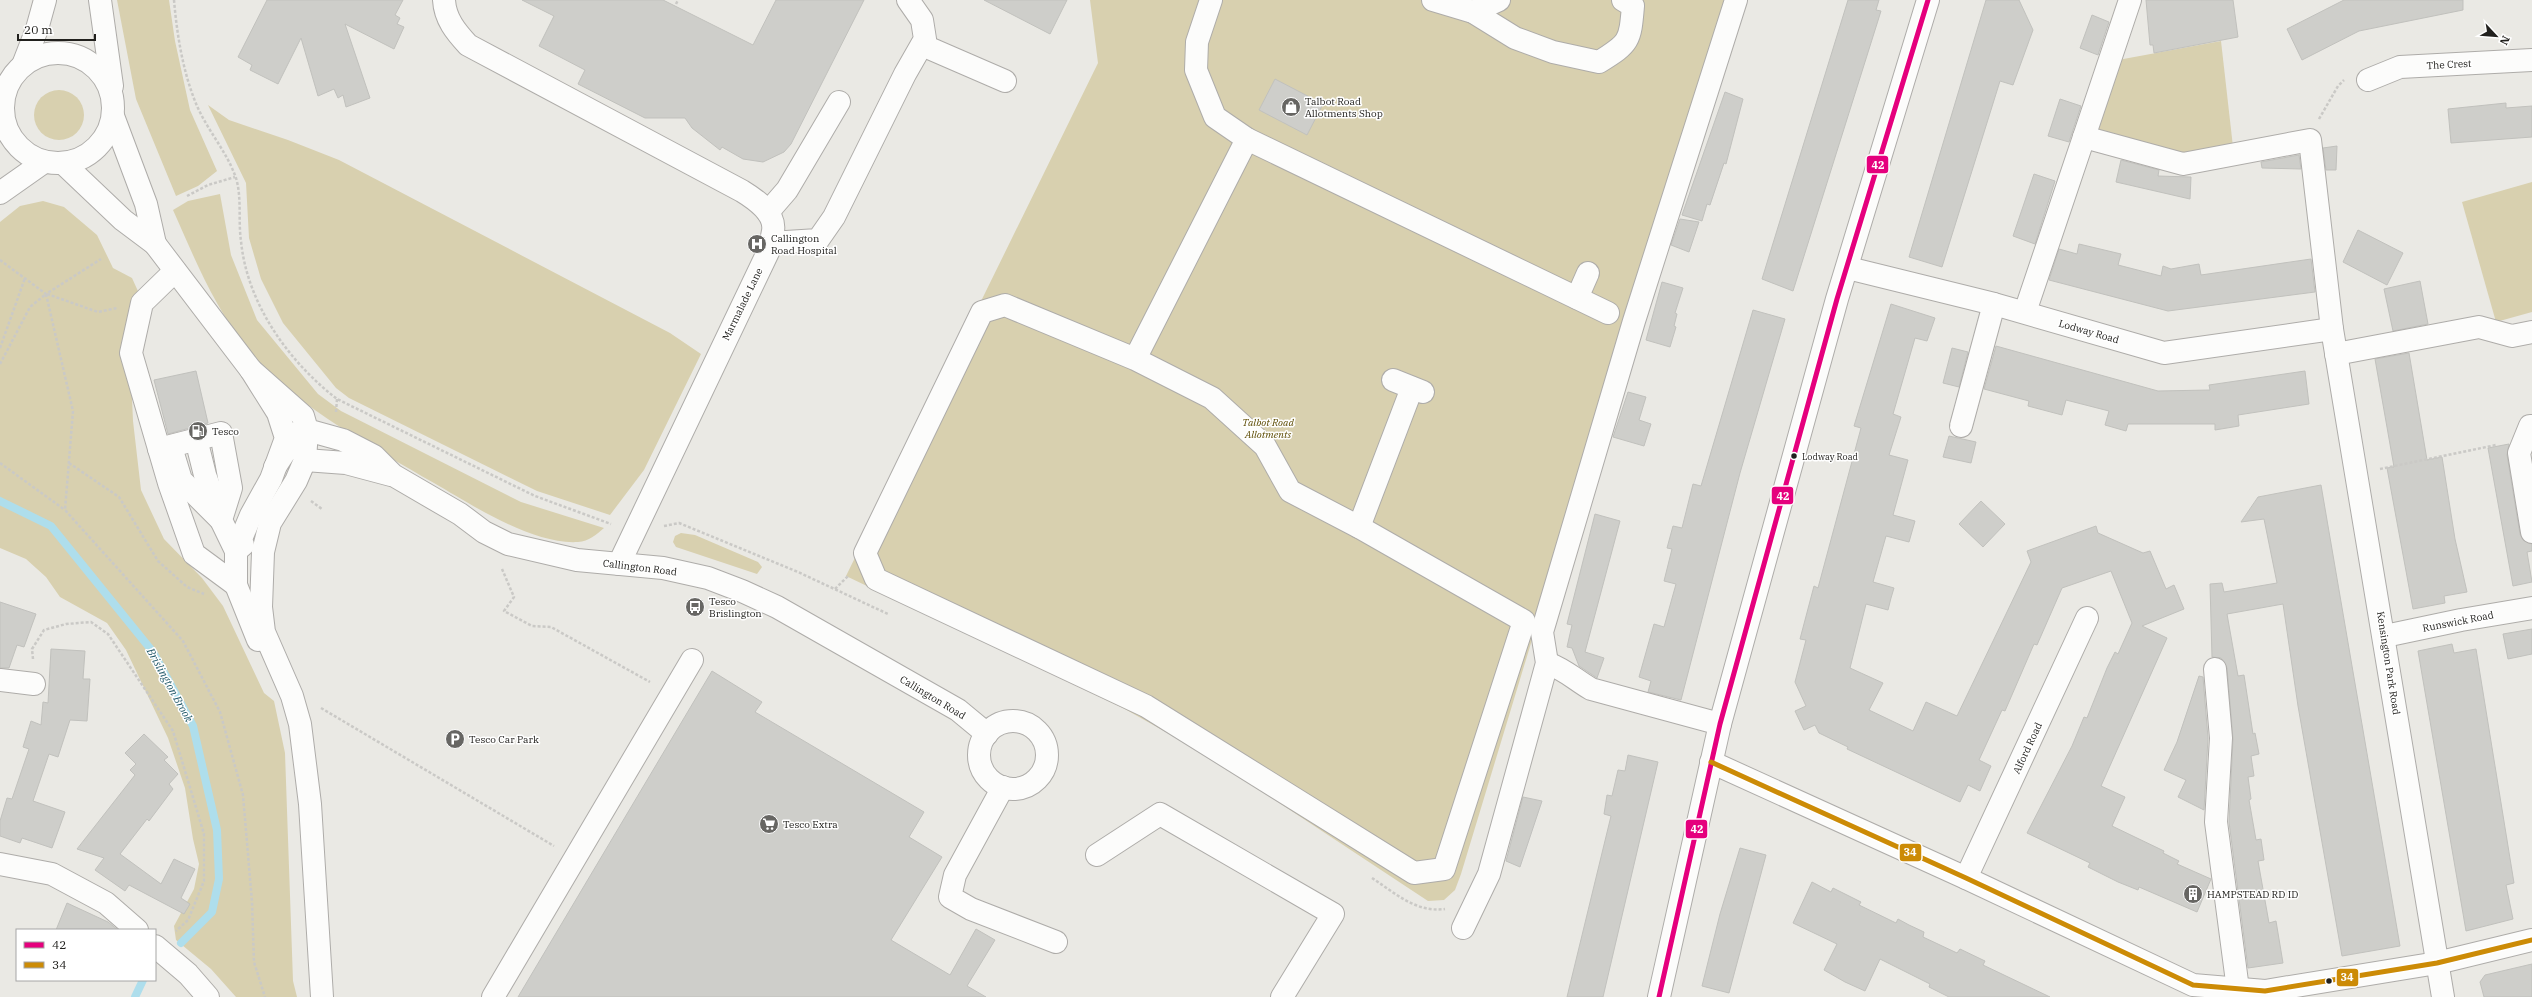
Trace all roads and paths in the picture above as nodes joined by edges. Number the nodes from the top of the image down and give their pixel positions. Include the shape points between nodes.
1 (45, 0) edge
2 (100, 0) edge
3 (174, 0) edge
4 (444, 0) edge
5 (678, 0) edge
6 (908, 0) edge
7 (1212, 0) edge
8 (1432, 0) edge
9 (1500, 0) edge
10 (1623, 0) edge
11 (1736, 0) edge
12 (1928, 0) edge
13 (2130, 0) edge
14 (676, 4) dead end
15 (1472, 12) junction
16 (922, 45) junction
17 (2532, 60) edge
18 (23, 65) junction
19 (2369, 80) joint
20 (1005, 81) dead end
21 (839, 102) dead end
22 (113, 106) junction
23 (1, 114) edge
24 (2084, 137) junction
25 (1247, 139) junction
26 (2310, 140) junction
27 (54, 163) junction
28 (0, 193) edge
29 (187, 196) dead end
30 (768, 212) junction
31 (770, 243) junction
32 (155, 244) junction
33 (101, 259) dead end
34 (0, 260) edge
35 (1848, 268) junction
36 (175, 270) junction
37 (1588, 273) dead end
38 (25, 278) junction
39 (46, 294) junction
40 (1577, 298) junction
41 (142, 303) junction
42 (1994, 304) junction
43 (1608, 313) dead end
44 (2032, 314) junction
45 (2332, 329) junction
46 (2532, 332) edge
47 (0, 348) edge
48 (2336, 354) junction
49 (1135, 359) junction
50 (0, 364) edge
51 (251, 370) junction
52 (1409, 387) dead end
53 (1961, 426) dead end
54 (307, 430) junction
55 (2528, 432) edge
56 (184, 443) junction
57 (305, 460) junction
58 (0, 463) edge
59 (276, 467) junction
60 (2356, 474) junction
61 (392, 475) junction
62 (65, 510) junction
63 (221, 520) junction
64 (270, 523) junction
65 (1359, 527) junction
66 (2532, 532) edge
67 (236, 551) junction
68 (619, 564) junction
69 (502, 569) dead end
70 (846, 576) dead end
71 (236, 585) junction
72 (835, 589) dead end
73 (2532, 608) edge
74 (2087, 618) dead end
75 (1532, 630) junction
76 (2385, 636) junction
77 (272, 651) junction
78 (692, 660) dead end
79 (1547, 663) junction
80 (2215, 669) dead end
81 (31, 684) joint
82 (1, 686) edge
83 (287, 688) junction
84 (673, 695) junction
85 (1720, 724) junction
86 (987, 734) junction
87 (1711, 762) junction
88 (1003, 788) junction
89 (1097, 855) dead end
90 (574, 858) junction
91 (0, 864) edge
92 (1966, 878) junction
93 (1463, 928) dead end
94 (136, 929) edge
95 (2532, 940) edge
96 (1056, 942) dead end
97 (158, 948) edge
98 (2437, 963) junction
99 (2240, 994) edge
100 (208, 997) edge
101 (265, 997) edge
102 (322, 997) edge
103 (493, 997) edge
104 (1282, 997) edge
105 (1659, 997) edge
106 (2443, 997) edge

1 - 18 street
2 - 22 street
3 - 29 path via 177,36 197,106 235,177 208,185
4 - 30 street, Marmalade Lane via 444,9 453,28 468,45 742,191
5 - 14 path
6 - 16 street via 922,20 925,39
7 - 25 street via 1196,42 1196,70 1215,117
8 - 15 street
9 - 15 street
10 - 15 street via 1633,6 1630,36 1616,52 1599,62 1553,52 1516,38
11 - 75 street
12 - 35 street
13 - 24 street
16 - 20 street
16 - 31 street via 834,217 818,240
17 - 19 street, The Crest via 2400,67
18 - 22 street via 35,57 54,52 79,56 96,66 108,81
18 - 23 street via 10,79 4,93
19 - 26 path via 2348,77 2338,86 2315,126
21 - 30 street via 787,190
22 - 27 street via 108,135 101,144 86,156
22 - 32 street via 146,204
23 - 27 street via 14,142 28,155
24 - 26 street via 2183,164
24 - 44 street
25 - 40 street
25 - 49 street
26 - 45 street, Kensington Park Road
27 - 28 street
27 - 32 street
30 - 31 street, Marmalade Lane via 774,230
31 - 68 street, Marmalade Lane via 769,250
32 - 36 street
33 - 39 path
34 - 38 path
35 - 42 street, Lodway Road
35 - 85 street
36 - 41 street
36 - 51 street
37 - 40 street
38 - 39 path
38 - 47 path
39 - 41 path via 98,312
39 - 50 path via 30,307
39 - 62 path via 74,410
40 - 43 street
41 - 56 street via 132,353
42 - 44 street, Lodway Road
42 - 53 street
44 - 45 street, Lodway Road via 2164,353
45 - 48 street, Kensington Park Road
46 - 48 street via 2512,336 2479,327
48 - 60 street, Kensington Park Road
49 - 65 street via 1212,398 1265,446 1290,492
49 - 75 street via 1005,305 982,312 865,553 876,579 1146,706 1414,873 1444,869
51 - 54 street via 303,416
51 - 59 street via 278,413 286,438
52 - 65 street
54 - 57 street
54 - 59 street via 298,432
54 - 61 street via 343,440 374,456
55 - 60 path
55 - 66 street via 2519,453
56 - 63 street via 192,478
56 - 63 street via 221,433 231,488
56 - 71 street via 169,483 194,554
57 - 61 street via 346,463
57 - 64 street via 296,481
58 - 62 path
59 - 67 street
60 - 76 street, Kensington Park Road
61 - 68 street, Callington Road via 508,544 577,560
62 - 101 path via 183,641 220,712 243,795 254,962
63 - 67 street
64 - 67 street
64 - 77 street via 263,552 261,607 264,632
65 - 75 street via 1524,621
67 - 71 street
68 - 86 street, Callington Road via 663,568 708,578 777,607 958,710
69 - 84 path via 514,596 504,611 532,626 551,627
70 - 72 path
71 - 77 street via 259,642
73 - 76 street, Runswick Road
74 - 92 street, Alford Road
75 - 79 street
76 - 98 street, Kensington Park Road
77 - 83 street
78 - 84 street
79 - 85 street via 1564,669 1575,680 1591,688
79 - 93 street via 1489,874
80 - 99 street via 2221,738 2216,822
81 - 82 street
81 - 97 path via 32,649 44,630 66,624 91,622 108,634 172,732 204,834 204,882 188,920
83 - 90 path
83 - 102 street via 300,724 306,763
84 - 90 street
85 - 87 street
86 - 88 street via 979,754 982,767 988,778
86 - 88 street via 1004,722 1027,724 1037,730 1047,748 1046,765 1036,781 1014,789
87 - 92 street
87 - 105 street
88 - 96 street via 955,875 950,897 971,909
89 - 104 street via 1160,814 1333,914
90 - 103 street
91 - 94 street via 52,874 106,903
92 - 99 street via 2193,985
95 - 98 street
97 - 100 street via 188,974
98 - 99 street
98 - 106 street, Kensington Park Road

